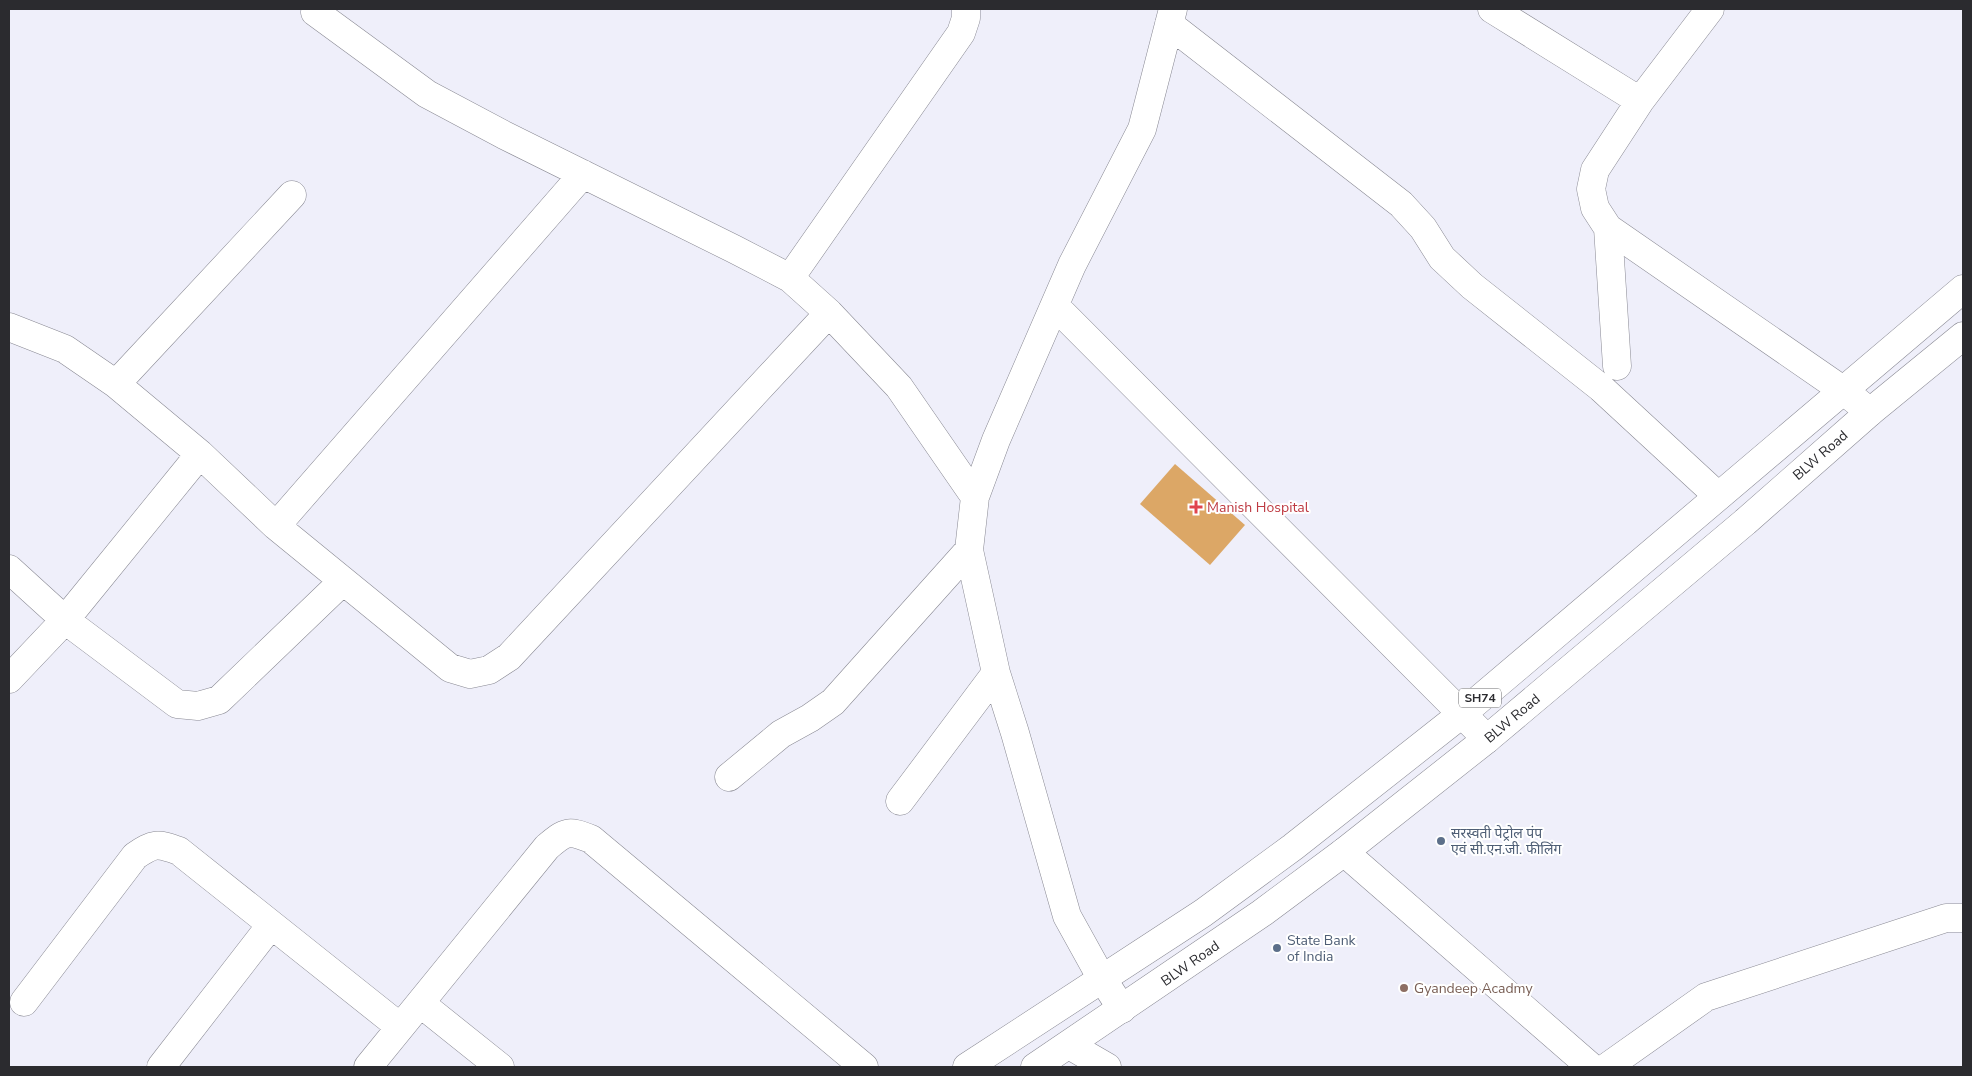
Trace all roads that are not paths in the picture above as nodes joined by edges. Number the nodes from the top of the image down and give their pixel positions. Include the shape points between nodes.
1 (966, 9) edge
2 (1492, 9) edge
3 (1710, 9) edge
4 (315, 12) dead end
5 (1171, 17) edge
6 (1640, 101) junction
7 (584, 174) junction
8 (292, 195) dead end
9 (1608, 228) junction
10 (790, 278) junction
11 (1963, 289) edge
12 (1055, 306) junction
13 (829, 313) junction
14 (9, 327) edge
15 (1963, 336) edge
16 (1617, 366) dead end
17 (116, 384) junction
18 (1844, 391) junction
19 (1870, 412) junction
20 (200, 454) junction
21 (1718, 496) junction
22 (975, 497) junction
23 (276, 526) junction
24 (969, 550) junction
25 (9, 569) edge
26 (344, 581) junction
27 (66, 620) junction
28 (996, 673) junction
29 (9, 679) edge
30 (1463, 714) junction
31 (1487, 739) junction
32 (729, 777) dead end
33 (900, 801) dead end
34 (1344, 852) junction
35 (1963, 918) edge
36 (271, 925) junction
37 (1103, 979) junction
38 (24, 1002) dead end
39 (420, 1003) junction
40 (1122, 1009) junction
41 (400, 1027) junction
42 (1068, 1045) junction
43 (161, 1067) edge
44 (368, 1067) edge
45 (500, 1067) edge
46 (864, 1067) edge
47 (967, 1067) edge
48 (1035, 1067) edge
49 (1107, 1067) edge
50 (1591, 1067) edge
51 (1607, 1067) edge

1 - 10 street via 961,33
2 - 6 street
3 - 6 street
4 - 7 street via 427,94
5 - 12 street via 1142,129 1072,265
5 - 21 street via 1401,204 1423,228 1442,258 1472,286 1602,388
6 - 9 street via 1595,170 1591,189 1595,208
7 - 10 street
7 - 23 street
8 - 17 street
9 - 16 street
9 - 18 street
10 - 13 street
11 - 18 street, SH74
12 - 22 street via 996,440
12 - 30 street
13 - 22 street via 899,387
13 - 26 street via 509,657 489,670 470,674 450,668
14 - 17 street via 65,349
15 - 19 street, BLW Road / SH74
17 - 20 street
18 - 19 street
18 - 21 street, SH74
19 - 31 street, BLW Road / SH74
20 - 23 street
20 - 27 street
21 - 30 street, SH74
22 - 24 street
23 - 26 street
24 - 28 street
24 - 32 street via 833,702 781,734
25 - 27 street
26 - 27 street via 219,700 198,706 177,704
27 - 29 street
28 - 33 street
28 - 37 street via 1067,916
30 - 31 street
30 - 37 street, SH74 via 1294,846
31 - 34 street, BLW Road / SH74
34 - 40 street, BLW Road / SH74
34 - 50 street
35 - 51 street via 1946,918 1706,997
36 - 38 street via 179,851 164,845 150,846 135,856
36 - 41 street
36 - 43 street
37 - 40 street
37 - 47 street, SH74
39 - 41 street
39 - 45 street
39 - 46 street via 548,847 563,834 576,833 591,839
40 - 42 street, BLW Road / SH74
41 - 44 street
42 - 48 street, BLW Road / SH74
42 - 49 street

